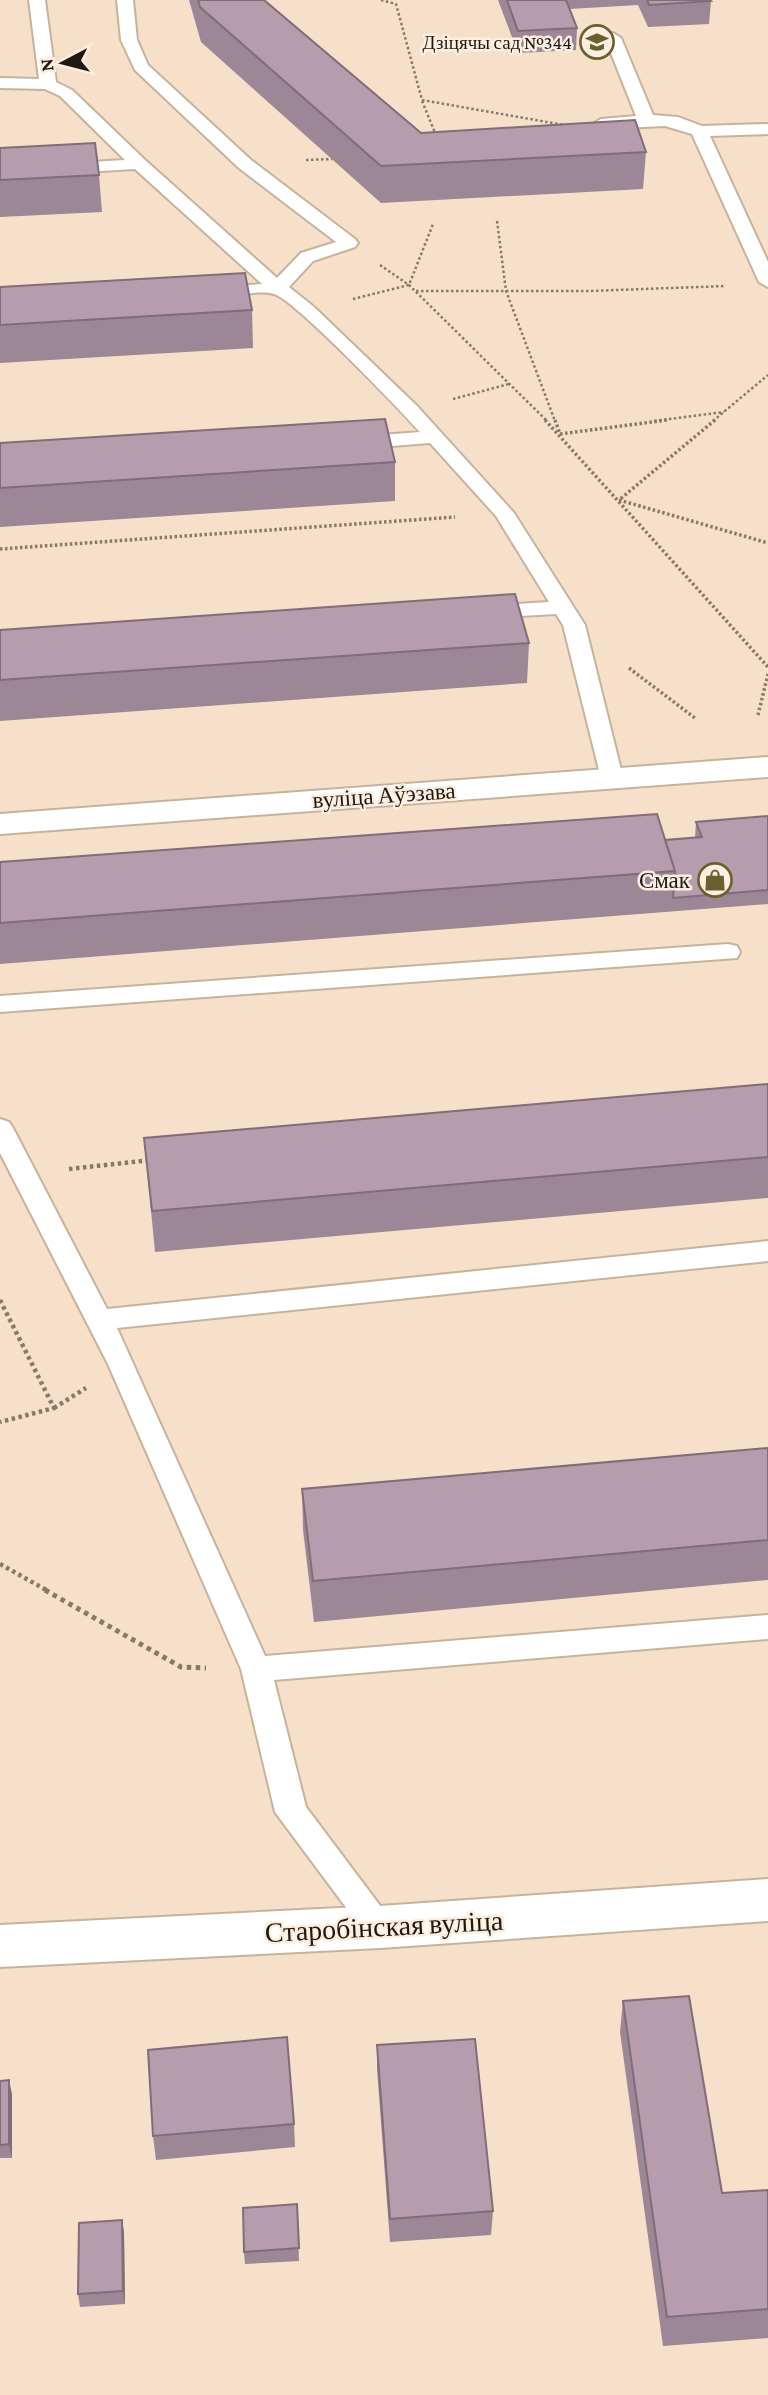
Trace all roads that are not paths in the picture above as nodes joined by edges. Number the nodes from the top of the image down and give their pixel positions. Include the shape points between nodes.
1 (37, 0) edge
2 (125, 0) edge
3 (613, 38) dead end
4 (0, 83) edge
5 (48, 84) junction
6 (647, 122) junction
7 (571, 126) edge
8 (768, 129) edge
9 (699, 131) junction
10 (139, 164) junction
11 (0, 172) edge
12 (349, 243) joint
13 (768, 282) edge
14 (278, 288) junction
15 (194, 294) edge
16 (434, 438) junction
17 (339, 444) edge
18 (467, 613) edge
19 (568, 616) junction
20 (768, 767) edge
21 (612, 778) junction
22 (0, 824) edge
23 (727, 952) dead end
24 (0, 1004) edge
25 (0, 1128) edge
26 (768, 1251) edge
27 (98, 1320) junction
28 (768, 1627) edge
29 (256, 1669) junction
30 (768, 1900) edge
31 (380, 1927) junction
32 (0, 1946) edge

1 - 5 lane
2 - 12 lane via 128,40 141,67 245,164
3 - 6 lane
4 - 5 lane
5 - 10 lane via 66,93
6 - 7 lane
6 - 9 lane via 678,122
8 - 9 lane
9 - 13 lane
10 - 11 lane
10 - 14 lane
12 - 14 lane via 307,257
14 - 15 lane
14 - 16 lane via 308,311
16 - 17 lane
16 - 19 lane via 504,513
18 - 19 lane
19 - 21 lane
20 - 21 street, вуліца Аўэзава
21 - 22 street, вуліца Аўэзава
23 - 24 lane
25 - 27 lane
26 - 27 lane
27 - 29 lane via 122,1364
28 - 29 lane
29 - 31 lane via 291,1812
30 - 31 street, Старобінская вуліца
31 - 32 street, Старобінская вуліца

